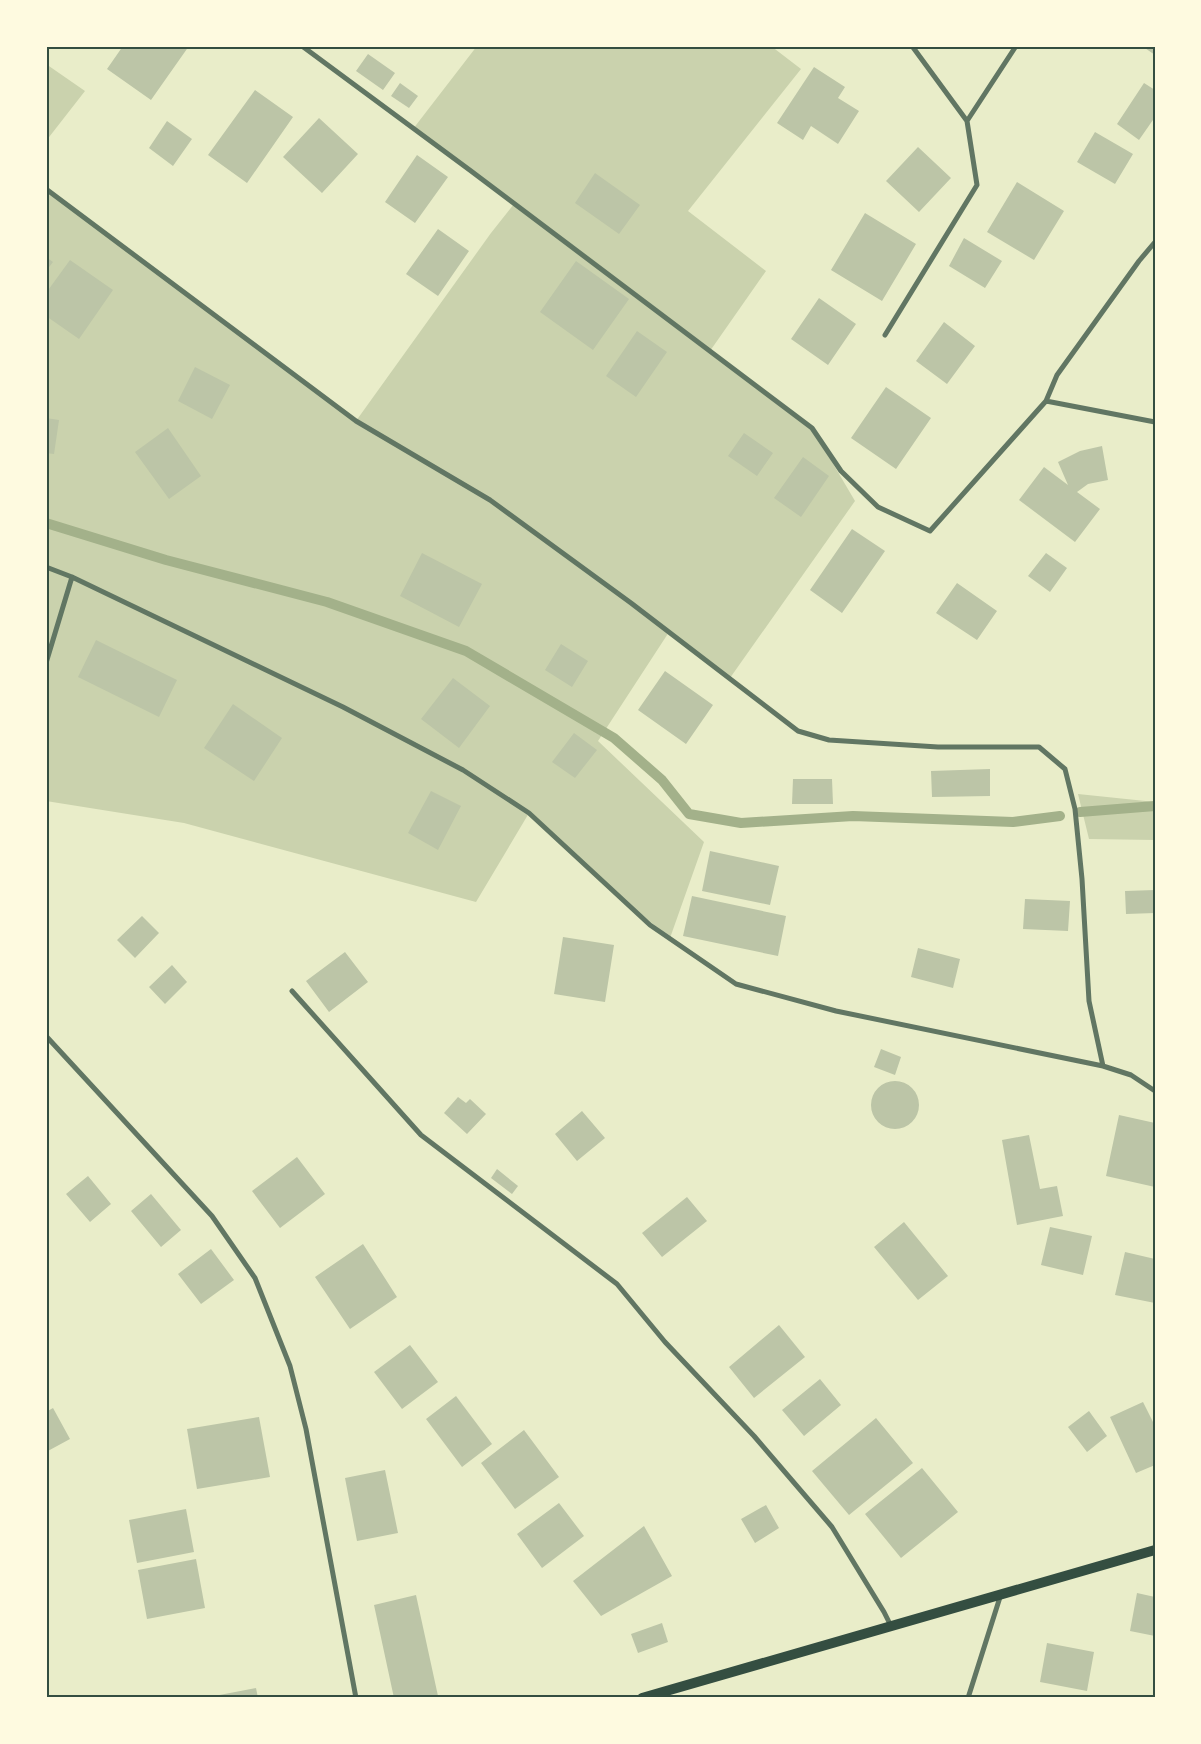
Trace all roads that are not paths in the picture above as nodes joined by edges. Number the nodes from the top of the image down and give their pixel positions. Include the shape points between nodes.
1 (302, 46) edge
2 (912, 46) edge
3 (1016, 46) edge
4 (967, 121) junction
5 (46, 189) edge
6 (1155, 242) edge
7 (885, 336) dead end
8 (1046, 401) junction
9 (1155, 422) edge
10 (46, 567) edge
11 (72, 577) junction
12 (46, 664) edge
13 (292, 991) dead end
14 (46, 1036) edge
15 (1103, 1066) junction
16 (1155, 1091) edge
17 (1155, 1550) edge
18 (1001, 1594) junction
19 (891, 1626) junction
20 (356, 1698) edge
21 (642, 1698) edge
22 (968, 1698) edge

1 - 8 street via 812,428 842,471 878,507 930,531
2 - 4 street
3 - 4 street
4 - 7 street via 977,185
5 - 15 street via 356,421 490,500 798,731 829,740 938,747 1039,747 1065,769 1075,809 1089,1001
6 - 8 street via 1057,375
8 - 9 street
10 - 11 street
11 - 12 street
11 - 15 street via 343,707 463,770 529,813 650,925 736,984 836,1011
13 - 19 street via 421,1135 617,1284 832,1527
14 - 20 street via 212,1216 255,1278 290,1366 306,1429
15 - 16 street via 1131,1075
17 - 18 main road
18 - 19 main road
18 - 22 street
19 - 21 main road

